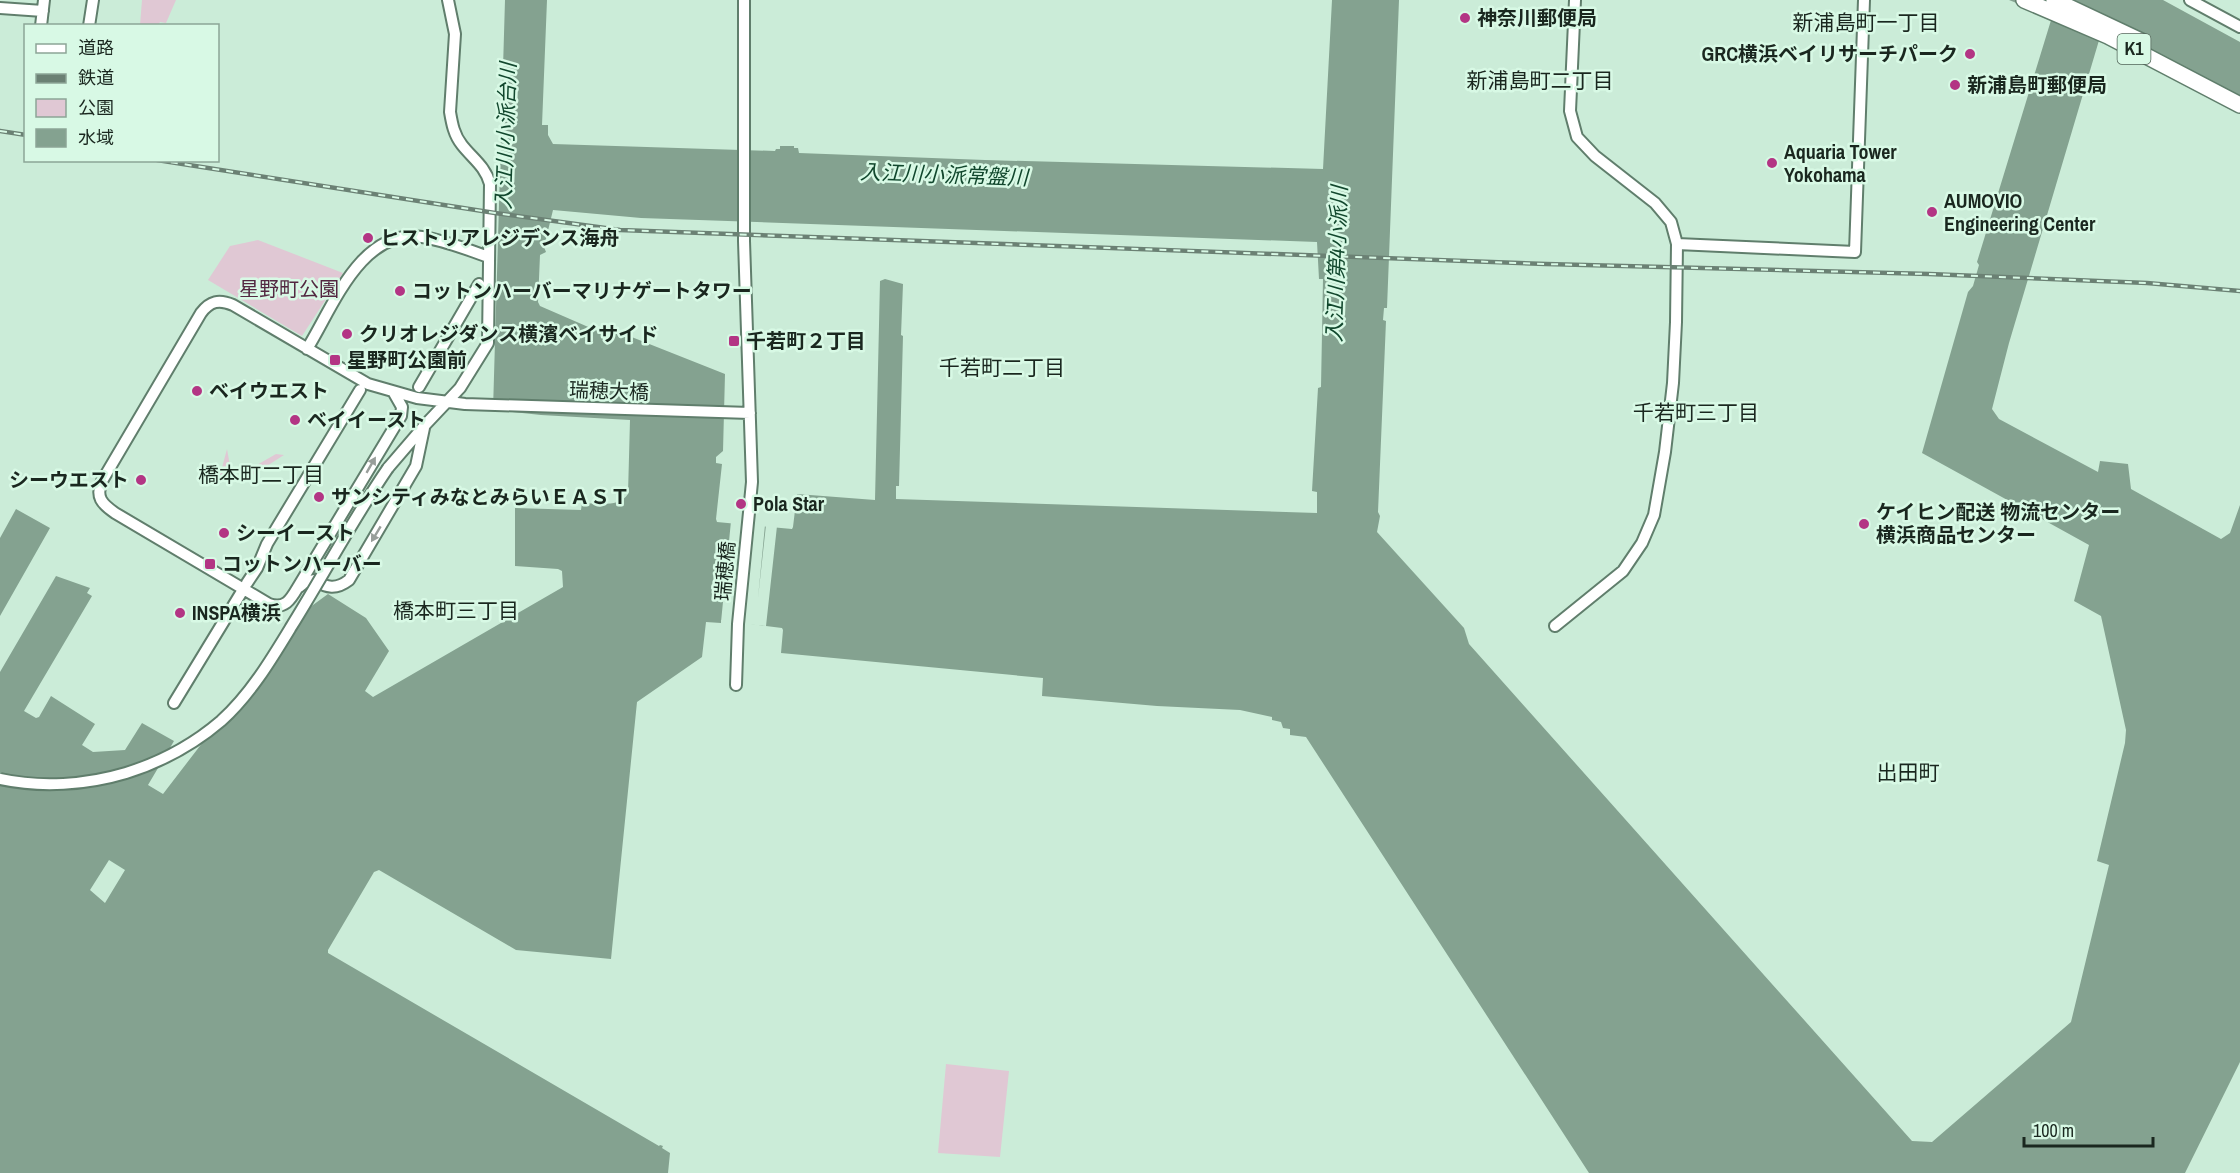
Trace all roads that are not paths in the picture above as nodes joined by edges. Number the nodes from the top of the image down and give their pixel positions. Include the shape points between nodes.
1 (93, 0) edge
2 (448, 0) edge
3 (744, 0) edge
4 (1575, 0) edge
5 (1864, 0) edge
6 (2025, 0) edge
7 (2054, 0) edge
8 (2190, 0) edge
9 (43, 6) edge
10 (0, 8) edge
11 (41, 24) edge
12 (89, 24) edge
13 (2240, 27) edge
14 (2240, 93) edge
15 (2240, 105) edge
16 (1677, 244) junction
17 (489, 256) junction
18 (480, 284) dead end
19 (307, 349) junction
20 (419, 387) dead end
21 (360, 390) dead end
22 (394, 393) junction
23 (447, 403) junction
24 (750, 413) junction
25 (424, 424) junction
26 (312, 564) junction
27 (314, 580) junction
28 (247, 583) dead end
29 (298, 587) junction
30 (241, 593) dead end
31 (1555, 626) dead end
32 (736, 685) dead end
33 (174, 703) dead end
34 (0, 779) edge

1 - 12 street
2 - 17 street via 455,34 450,112 458,138 489,179
3 - 24 street, 瑞穂橋 via 744,219
4 - 16 street via 1570,111 1577,136 1595,156 1655,203 1671,222
5 - 16 street via 1855,252
6 - 15 highway, K1 via 2118,41
7 - 14 highway, K1
8 - 13 street
9 - 10 street
9 - 11 street
16 - 31 street via 1673,383 1654,515 1623,572
17 - 19 street via 423,237 399,238 381,245 358,264
17 - 23 street via 488,343 466,381
18 - 20 street
19 - 22 street via 368,384
19 - 29 street via 229,303 209,304 98,492 104,505 115,513 269,604 286,604
21 - 28 street
22 - 23 street
26 -> 22 street via 401,416 402,407
23 - 24 street, 瑞穂大橋
23 - 25 street
24 - 32 street, 瑞穂橋 via 752,482
25 -> 27 street via 416,466 349,580 333,588
25 - 34 street, bridge via 370,495 272,658 233,709 205,735 142,768 95,780 49,784
26 - 27 street
26 - 29 street
27 - 29 street
30 - 33 street

